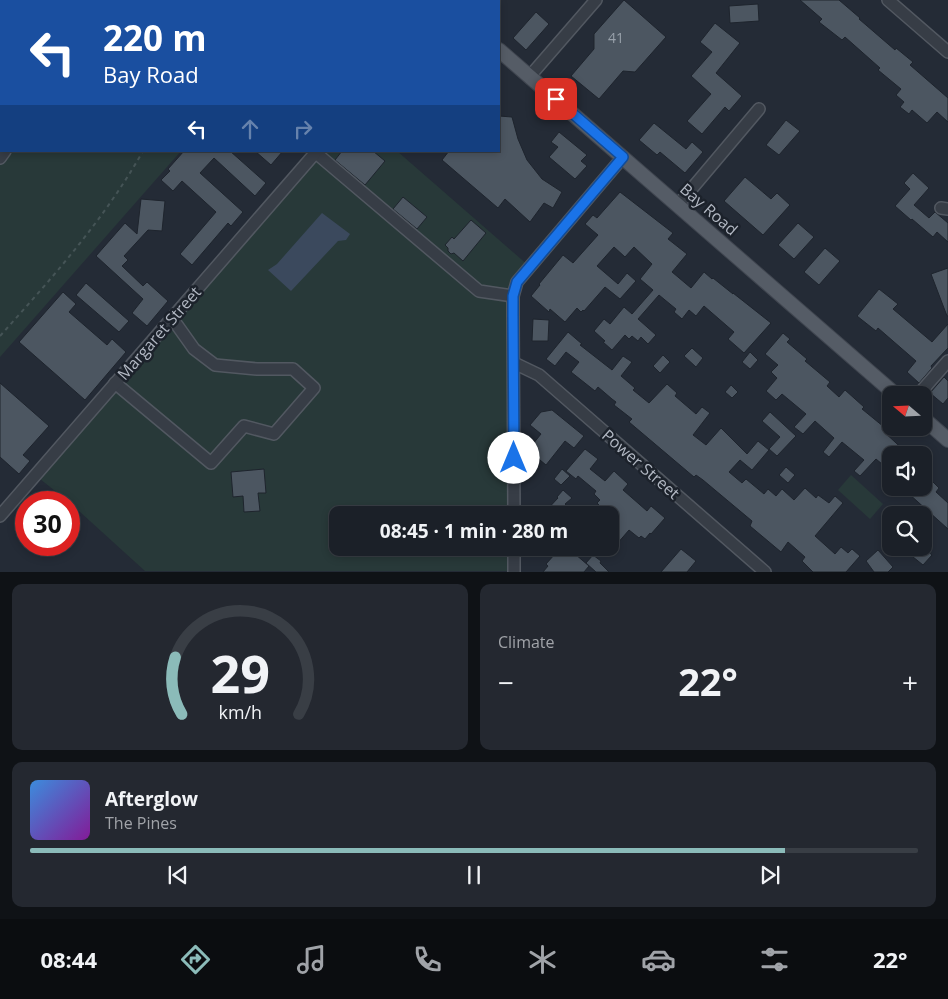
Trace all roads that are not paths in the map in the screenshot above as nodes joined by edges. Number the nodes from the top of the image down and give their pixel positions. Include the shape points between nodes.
1 (596, 0) edge
2 (888, 0) edge
3 (500, 51) edge
4 (948, 52) edge
5 (530, 76) junction
6 (759, 109) dead end
7 (317, 152) edge
8 (623, 157) junction
9 (678, 205) junction
10 (513, 296) junction
11 (172, 318) junction
12 (948, 361) edge
13 (514, 363) junction
14 (115, 383) junction
15 (886, 386) edge
16 (926, 386) edge
17 (932, 426) edge
18 (948, 440) edge
19 (514, 506) edge
20 (0, 516) edge
21 (514, 556) edge
22 (514, 572) edge
23 (765, 572) edge

1 - 5 street
2 - 4 street
3 - 5 main road, Bay Road
5 - 8 main road, Bay Road
6 - 9 street
7 - 10 street via 479,291
7 - 11 street, Margaret Street
8 - 9 main road, Bay Road
8 - 10 street via 526,270 517,282
9 - 15 main road, Bay Road
10 - 13 street
11 - 14 street, Margaret Street
11 - 14 street via 194,349 215,366 293,369 314,388 274,434 244,426 211,463
12 - 16 street
13 - 19 street
13 - 23 street, Power Street via 539,375
14 - 20 street, Margaret Street
17 - 18 main road
21 - 22 street

